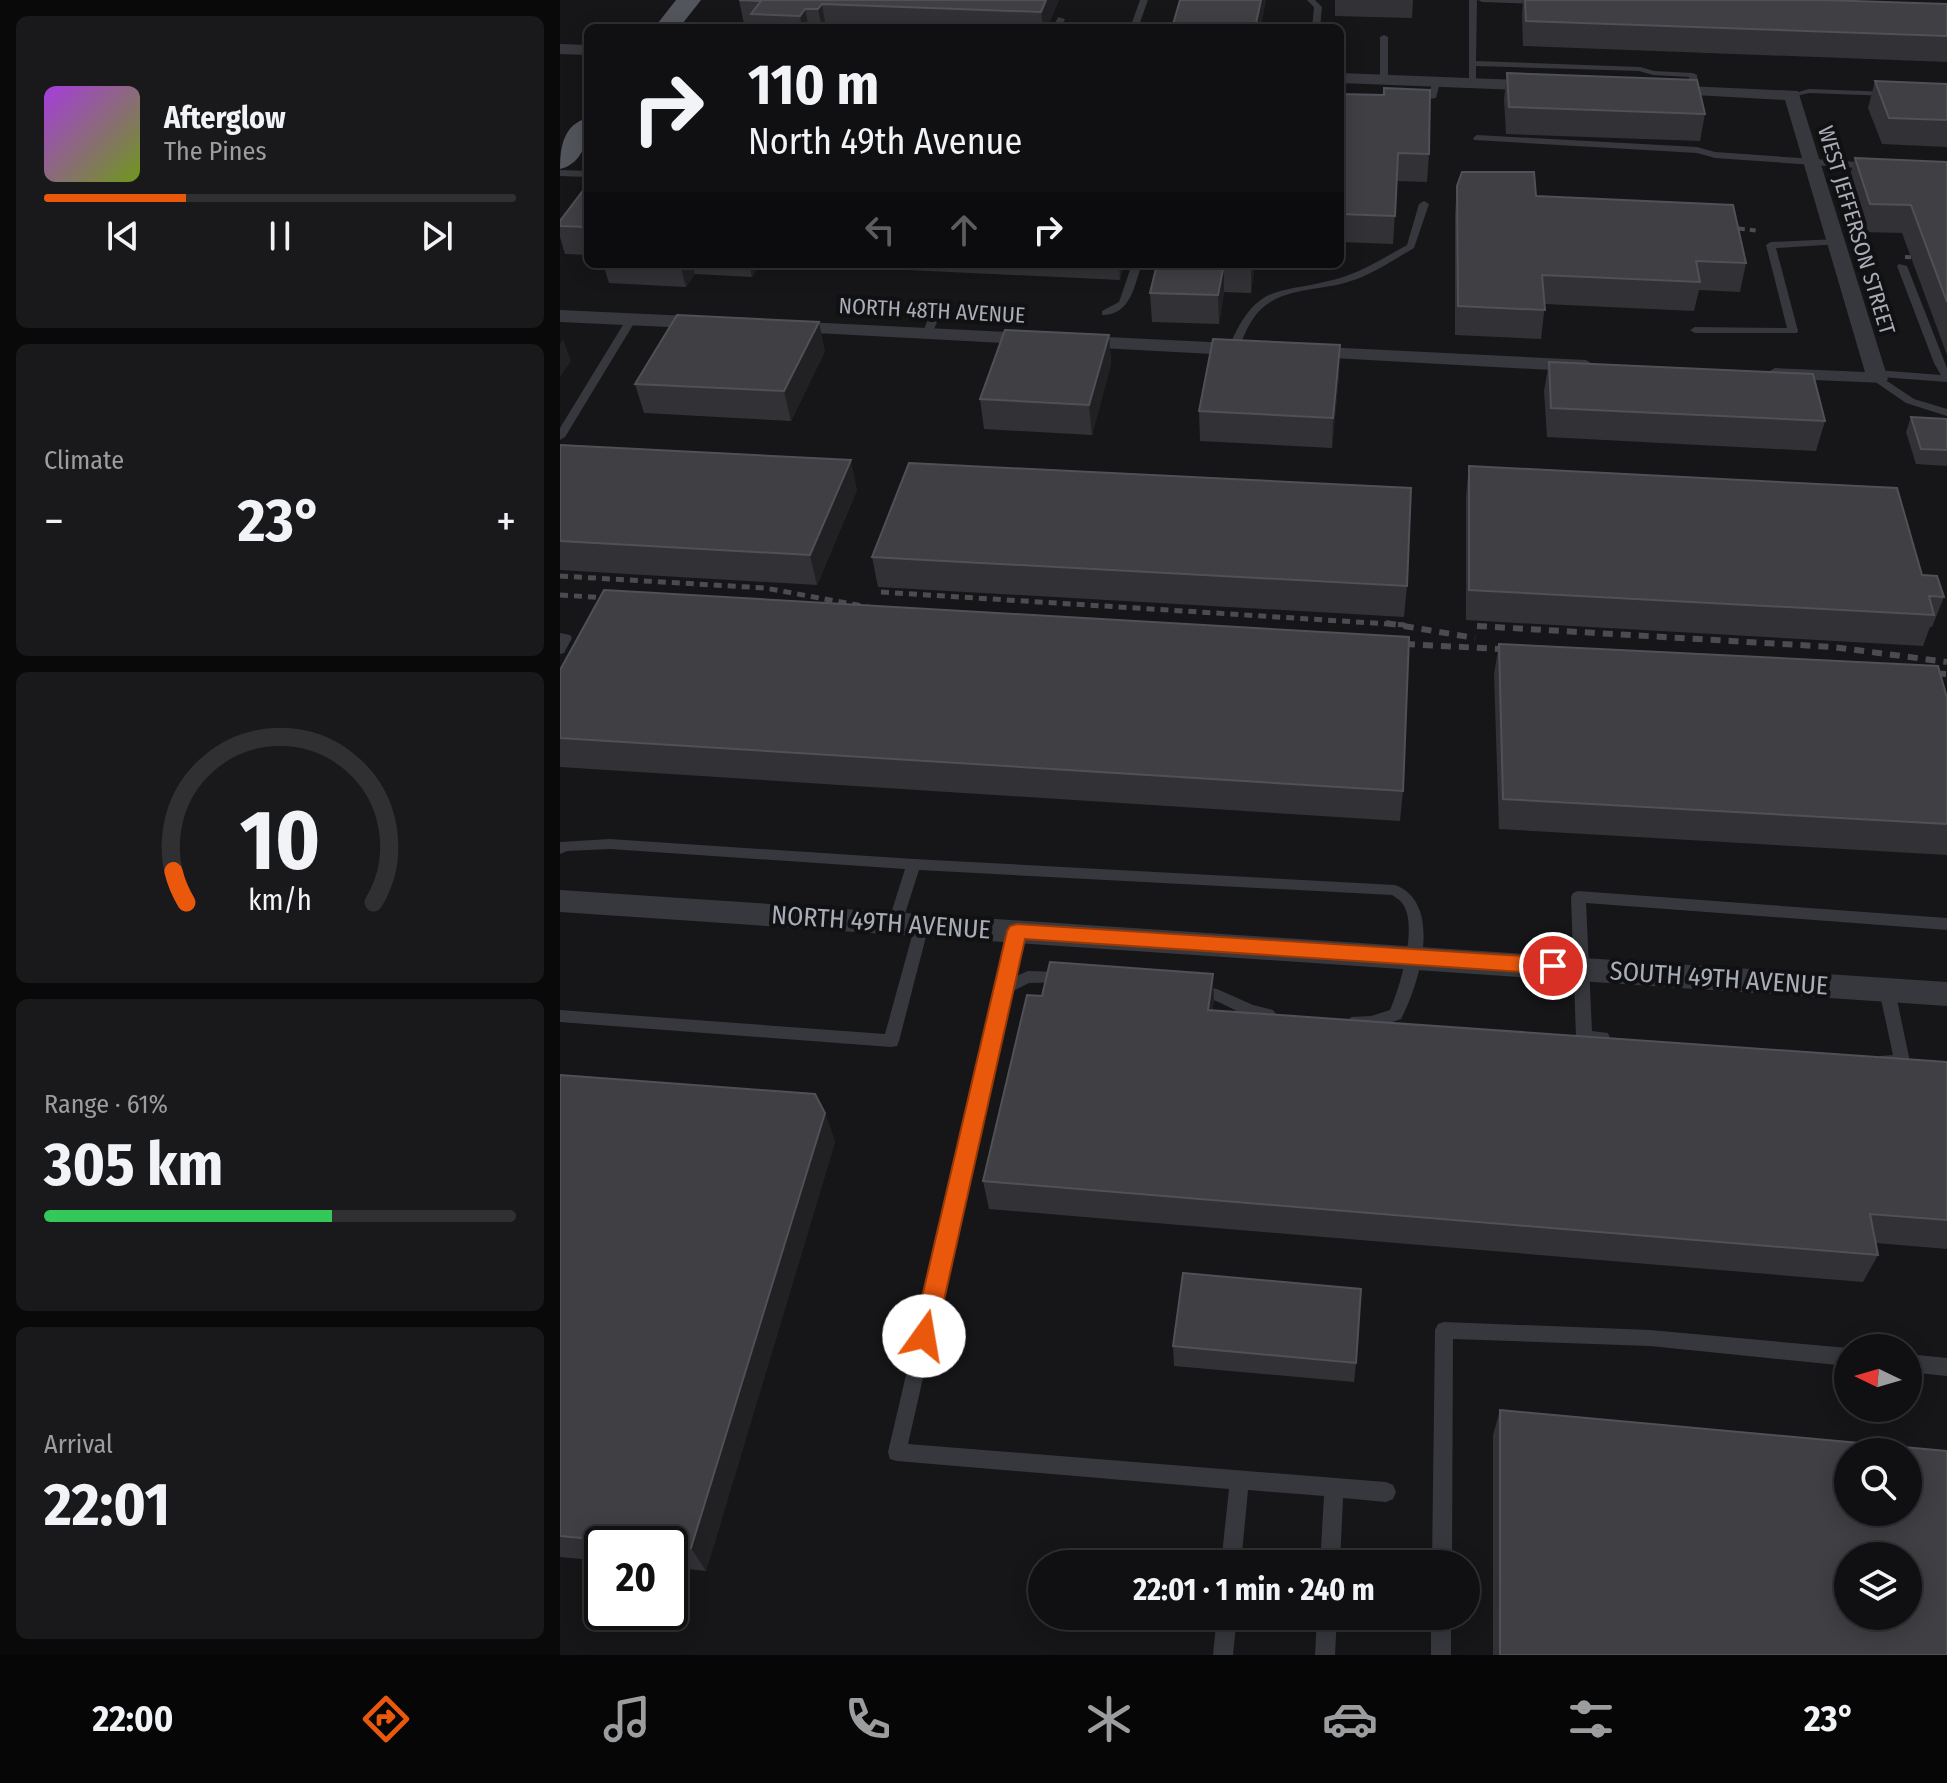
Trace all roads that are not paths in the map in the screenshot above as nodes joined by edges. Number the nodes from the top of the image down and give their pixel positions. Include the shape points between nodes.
1 (689, 0) edge
2 (1144, 0) edge
3 (1311, 0) edge
4 (1473, 0) edge
5 (1482, 0) edge
6 (1556, 2) edge
7 (669, 24) edge
8 (1135, 24) edge
9 (1316, 24) edge
10 (1384, 37) dead end
11 (560, 49) edge
12 (584, 50) edge
13 (1472, 63) junction
14 (1344, 78) edge
15 (1384, 80) junction
16 (1436, 82) junction
17 (1463, 82) junction
18 (1568, 87) edge
19 (1647, 90) edge
20 (1695, 92) junction
21 (1901, 94) edge
22 (1792, 95) junction
23 (1406, 101) edge
24 (584, 131) edge
25 (1477, 138) dead end
26 (560, 161) edge
27 (1811, 162) junction
28 (1884, 166) edge
29 (560, 173) edge
30 (584, 174) edge
31 (1424, 204) dead end
32 (1837, 242) junction
33 (1902, 266) dead end
34 (1136, 268) edge
35 (939, 305) dead end
36 (1106, 313) dead end
37 (560, 316) edge
38 (631, 320) junction
39 (735, 325) edge
40 (765, 326) edge
41 (1695, 330) dead end
42 (927, 334) junction
43 (1233, 349) junction
44 (1612, 367) edge
45 (1761, 374) edge
46 (1877, 376) junction
47 (1947, 378) edge
48 (1947, 413) edge
49 (560, 437) edge
50 (560, 637) edge
51 (560, 650) edge
52 (560, 849) edge
53 (914, 864) junction
54 (560, 901) edge
55 (908, 924) junction
56 (1947, 924) edge
57 (1017, 931) junction
58 (1427, 958) junction
59 (1581, 968) junction
60 (1077, 979) edge
61 (1004, 988) junction
62 (1184, 989) edge
63 (1887, 990) junction
64 (1947, 994) edge
65 (1280, 1015) edge
66 (560, 1016) edge
67 (1340, 1020) edge
68 (1616, 1039) edge
69 (1870, 1060) edge
70 (1834, 1356) edge
71 (1922, 1364) edge
72 (1947, 1367) edge
73 (1239, 1481) junction
74 (1334, 1488) junction
75 (1386, 1492) dead end
76 (1232, 1550) edge
77 (1331, 1550) edge
78 (1442, 1550) edge
79 (1226, 1630) edge
80 (1326, 1630) edge
81 (1441, 1630) edge
82 (1223, 1655) edge
83 (1325, 1655) edge
84 (1441, 1655) edge

1 - 7 main road
2 - 8 lane
3 - 9 lane via 1318,7
4 - 13 lane
5 - 6 lane
10 - 15 lane
11 - 12 street
13 - 17 lane
13 - 20 lane via 1693,75
14 - 15 street
15 - 16 street
16 - 17 street
16 - 23 lane via 1433,96
17 - 18 street
19 - 20 street
20 - 22 street
21 - 22 lane
22 - 27 street, WEST JEFFERSON STREET
24 - 26 main road
25 - 27 lane
27 - 28 lane
27 - 32 street, WEST JEFFERSON STREET
29 - 30 lane
31 - 43 lane via 1411,246 1343,280 1262,301 1249,312
32 - 41 lane via 1771,245 1793,331
32 - 46 street, WEST JEFFERSON STREET
33 - 47 lane
34 - 36 lane via 1123,304
35 - 42 lane
37 - 38 street
38 - 39 street
38 - 49 lane
40 - 42 street, NORTH 48TH AVENUE
42 - 43 street, NORTH 48TH AVENUE
43 - 44 street, NORTH 48TH AVENUE
45 - 46 street
46 - 47 lane
46 - 48 lane via 1910,401
50 - 51 lane via 566,638
52 - 53 lane via 610,844
53 - 55 lane
53 - 58 lane via 1395,890 1410,900
54 - 55 street, NORTH 49TH AVENUE
55 - 57 street, NORTH 49TH AVENUE
55 - 66 lane via 891,1041
56 - 59 lane via 1578,897
57 - 58 street, NORTH 49TH AVENUE
57 - 61 lane
58 - 59 street, SOUTH 49TH AVENUE
58 - 67 lane via 1396,1015 1371,1022
59 - 63 street, SOUTH 49TH AVENUE
59 - 68 lane via 1584,1037
60 - 61 lane via 1028,977
61 - 73 lane via 897,1452
62 - 65 lane via 1215,992 1249,1013
63 - 64 street, SOUTH 49TH AVENUE
63 - 69 lane via 1902,1062
70 - 78 lane via 1650,1338 1444,1330
71 - 72 lane
73 - 74 lane
73 - 76 lane
74 - 75 lane
74 - 77 lane
79 - 82 lane
80 - 83 lane
81 - 84 lane

